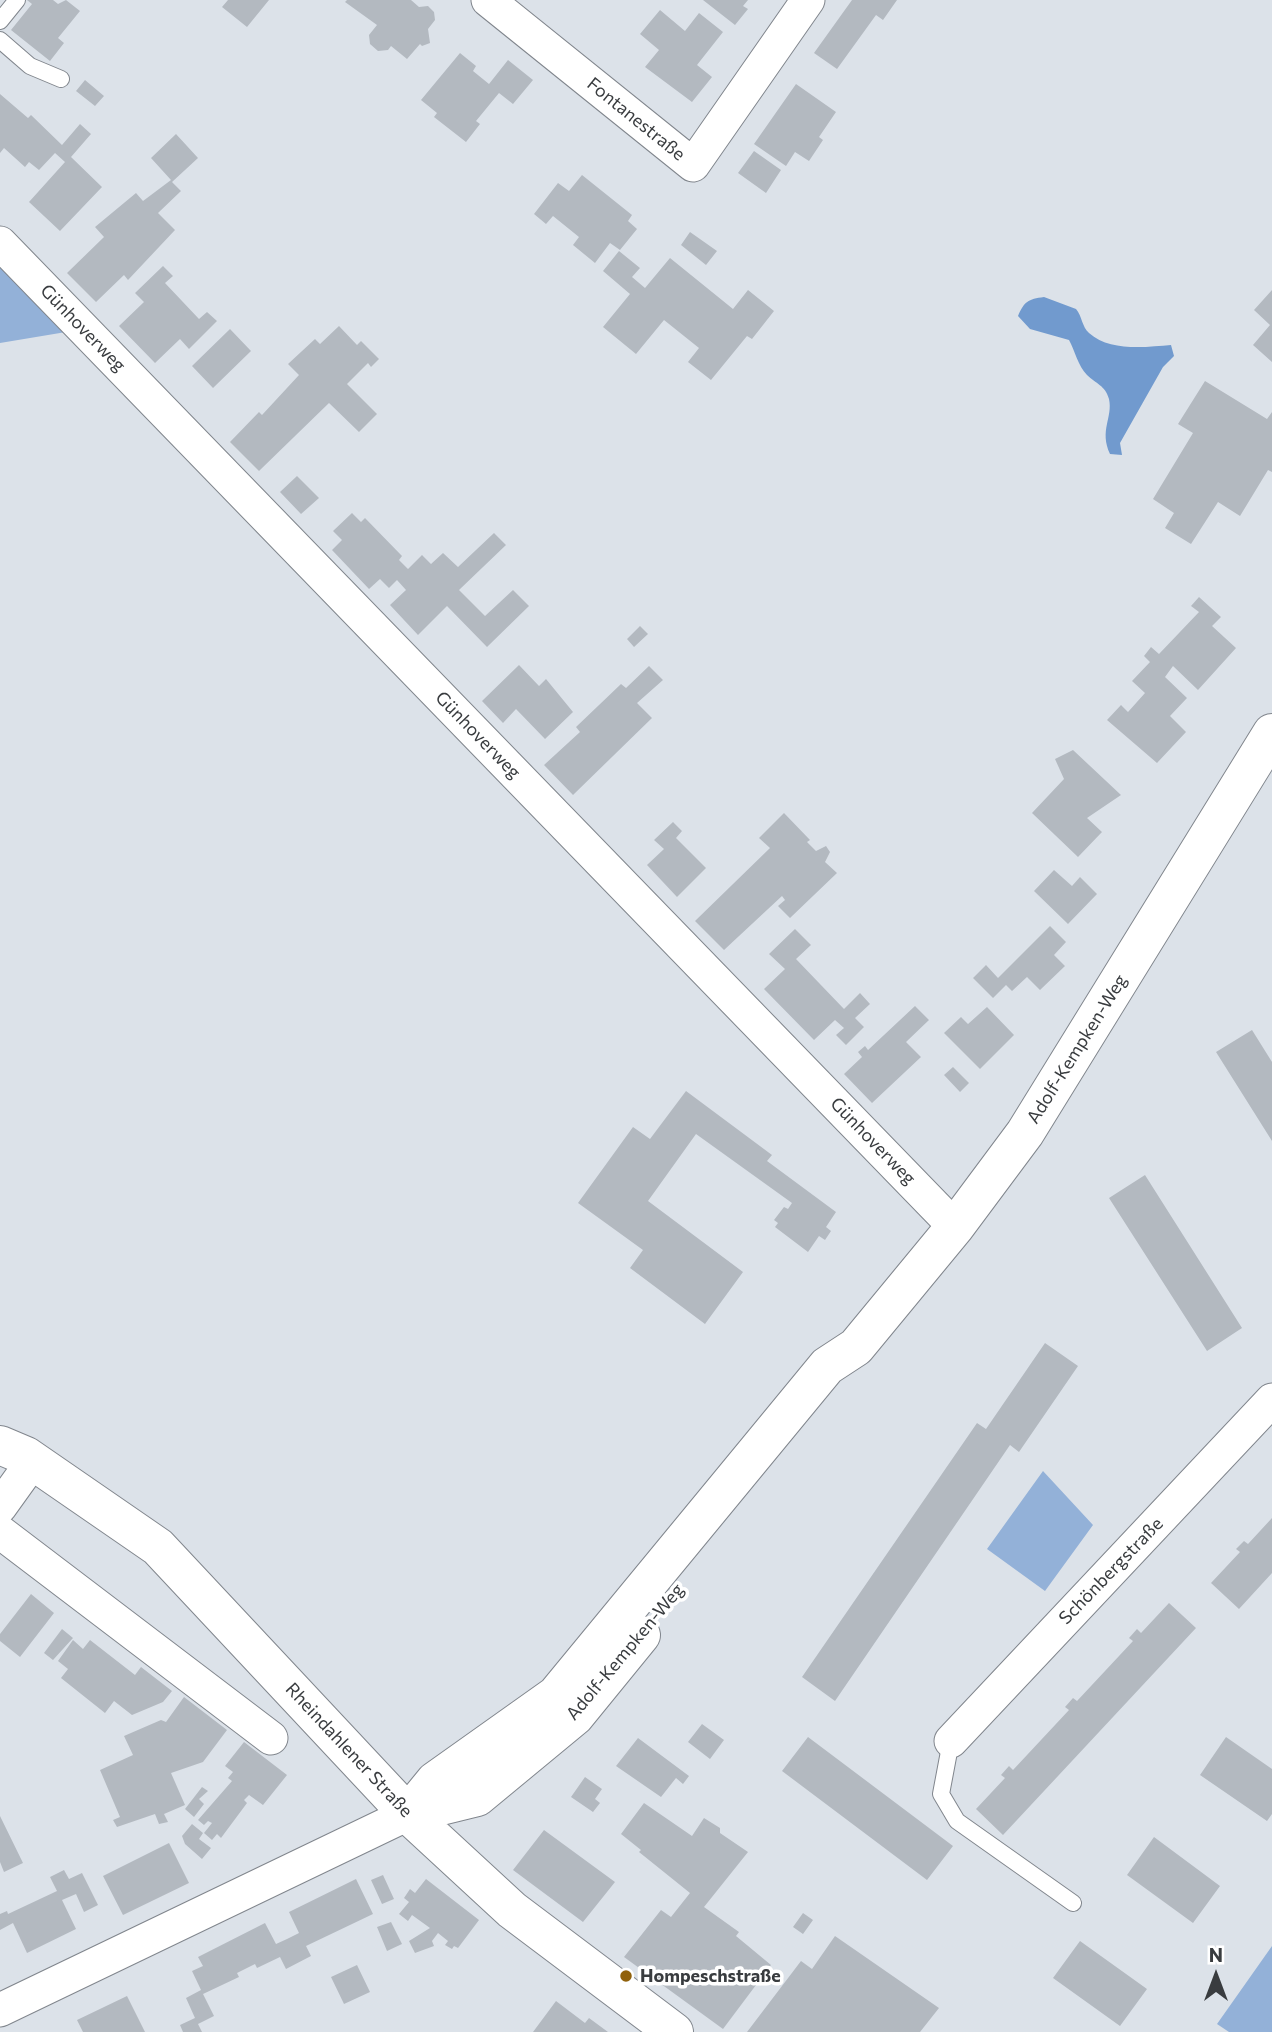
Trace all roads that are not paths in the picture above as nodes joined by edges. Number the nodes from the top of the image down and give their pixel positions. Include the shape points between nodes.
1 (18, 0) edge
2 (488, 0) edge
3 (808, 0) edge
4 (0, 21) edge
5 (0, 40) edge
6 (61, 79) dead end
7 (0, 243) edge
8 (1272, 733) edge
9 (955, 1227) junction
10 (1272, 1400) edge
11 (16, 1453) edge
12 (0, 1507) edge
13 (0, 1532) edge
14 (271, 1738) dead end
15 (951, 1741) joint
16 (408, 1814) junction
17 (1073, 1903) dead end
18 (0, 2010) edge
19 (674, 2032) edge

1 - 4 lane
2 - 3 street, Fontanestraße via 693,165
5 - 6 lane via 30,66
7 - 9 street, Günhoverweg
8 - 9 main road, Adolf-Kempken-Weg via 1025,1133
9 - 16 main road, Adolf-Kempken-Weg via 856,1347 827,1366 556,1696 435,1781
10 - 15 street, Schönbergstraße
11 - 12 street, Rheindahlener Straße
11 - 16 main road, Rheindahlener Straße via 158,1548
13 - 14 street
15 - 17 lane via 941,1794 957,1821
16 - 18 street
16 - 19 main road, Rheindahlener Straße via 512,1910

